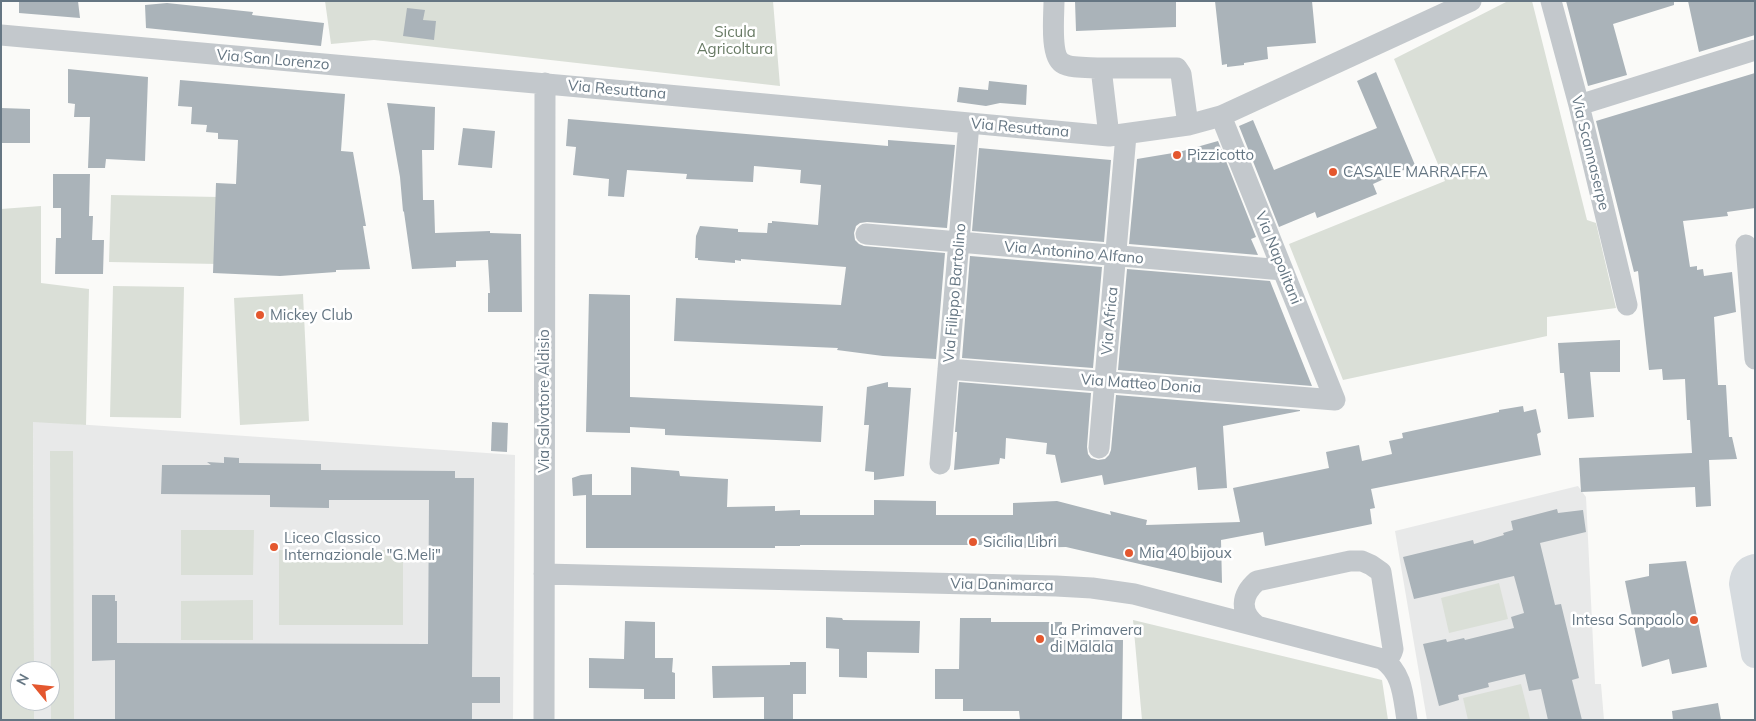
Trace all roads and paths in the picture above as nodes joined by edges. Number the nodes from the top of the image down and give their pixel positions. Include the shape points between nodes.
1 (1054, 1) edge
2 (1471, 1) edge
3 (1551, 1) edge
4 (1, 35) edge
5 (1755, 50) edge
6 (1101, 68) junction
7 (545, 83) junction
8 (1579, 105) junction
9 (1221, 116) junction
10 (969, 123) junction
11 (1188, 125) junction
12 (1118, 135) junction
13 (866, 234) dead end
14 (959, 243) junction
15 (1746, 244) dead end
16 (1116, 257) junction
17 (1283, 270) junction
18 (1627, 305) dead end
19 (1755, 359) edge
20 (948, 369) junction
21 (1105, 381) junction
22 (1335, 400) joint
23 (1099, 448) dead end
24 (940, 464) dead end
25 (1755, 568) edge
26 (544, 574) junction
27 (1257, 626) junction
28 (1755, 654) edge
29 (1382, 659) junction
30 (544, 720) edge
31 (1407, 720) edge

1 - 6 street via 1057,58 1070,66
2 - 9 street, Via Resuttana
3 - 8 street, Via Scannaserpe
4 - 7 street, Via San Lorenzo
5 - 8 street
6 - 11 street via 1177,68 1181,74
6 - 12 street, Via Africa
7 - 10 street, Via Resuttana
7 - 26 street, Via Salvatore Aldisio
8 - 18 street, Via Scannaserpe
9 - 11 street, Via Resuttana
9 - 17 street, Via Napolitani
10 - 12 street, Via Resuttana
10 - 14 street, Via Filippo Bartolino
11 - 12 street, Via Resuttana
12 - 16 street, Via Africa
13 - 14 street, Via Antonino Alfano
14 - 16 street, Via Antonino Alfano
14 - 20 street, Via Filippo Bartolino
15 - 19 street
16 - 17 street, Via Antonino Alfano
16 - 21 street, Via Africa
17 - 22 street, Via Napolitani
20 - 21 street, Via Matteo Donia
20 - 24 street, Via Filippo Bartolino
21 - 22 street, Via Matteo Donia
21 - 23 street, Via Africa
25 - 28 street via 1746,572 1743,584
26 - 27 street, Via Danimarca via 1092,588 1134,594
26 - 30 street, Via Salvatore Aldisio
27 - 29 street, Via Danimarca
27 - 29 street via 1248,619 1244,605 1249,588 1258,581 1322,566 1362,561 1380,572 1384,586 1393,649 1388,658
29 - 31 street via 1397,674

